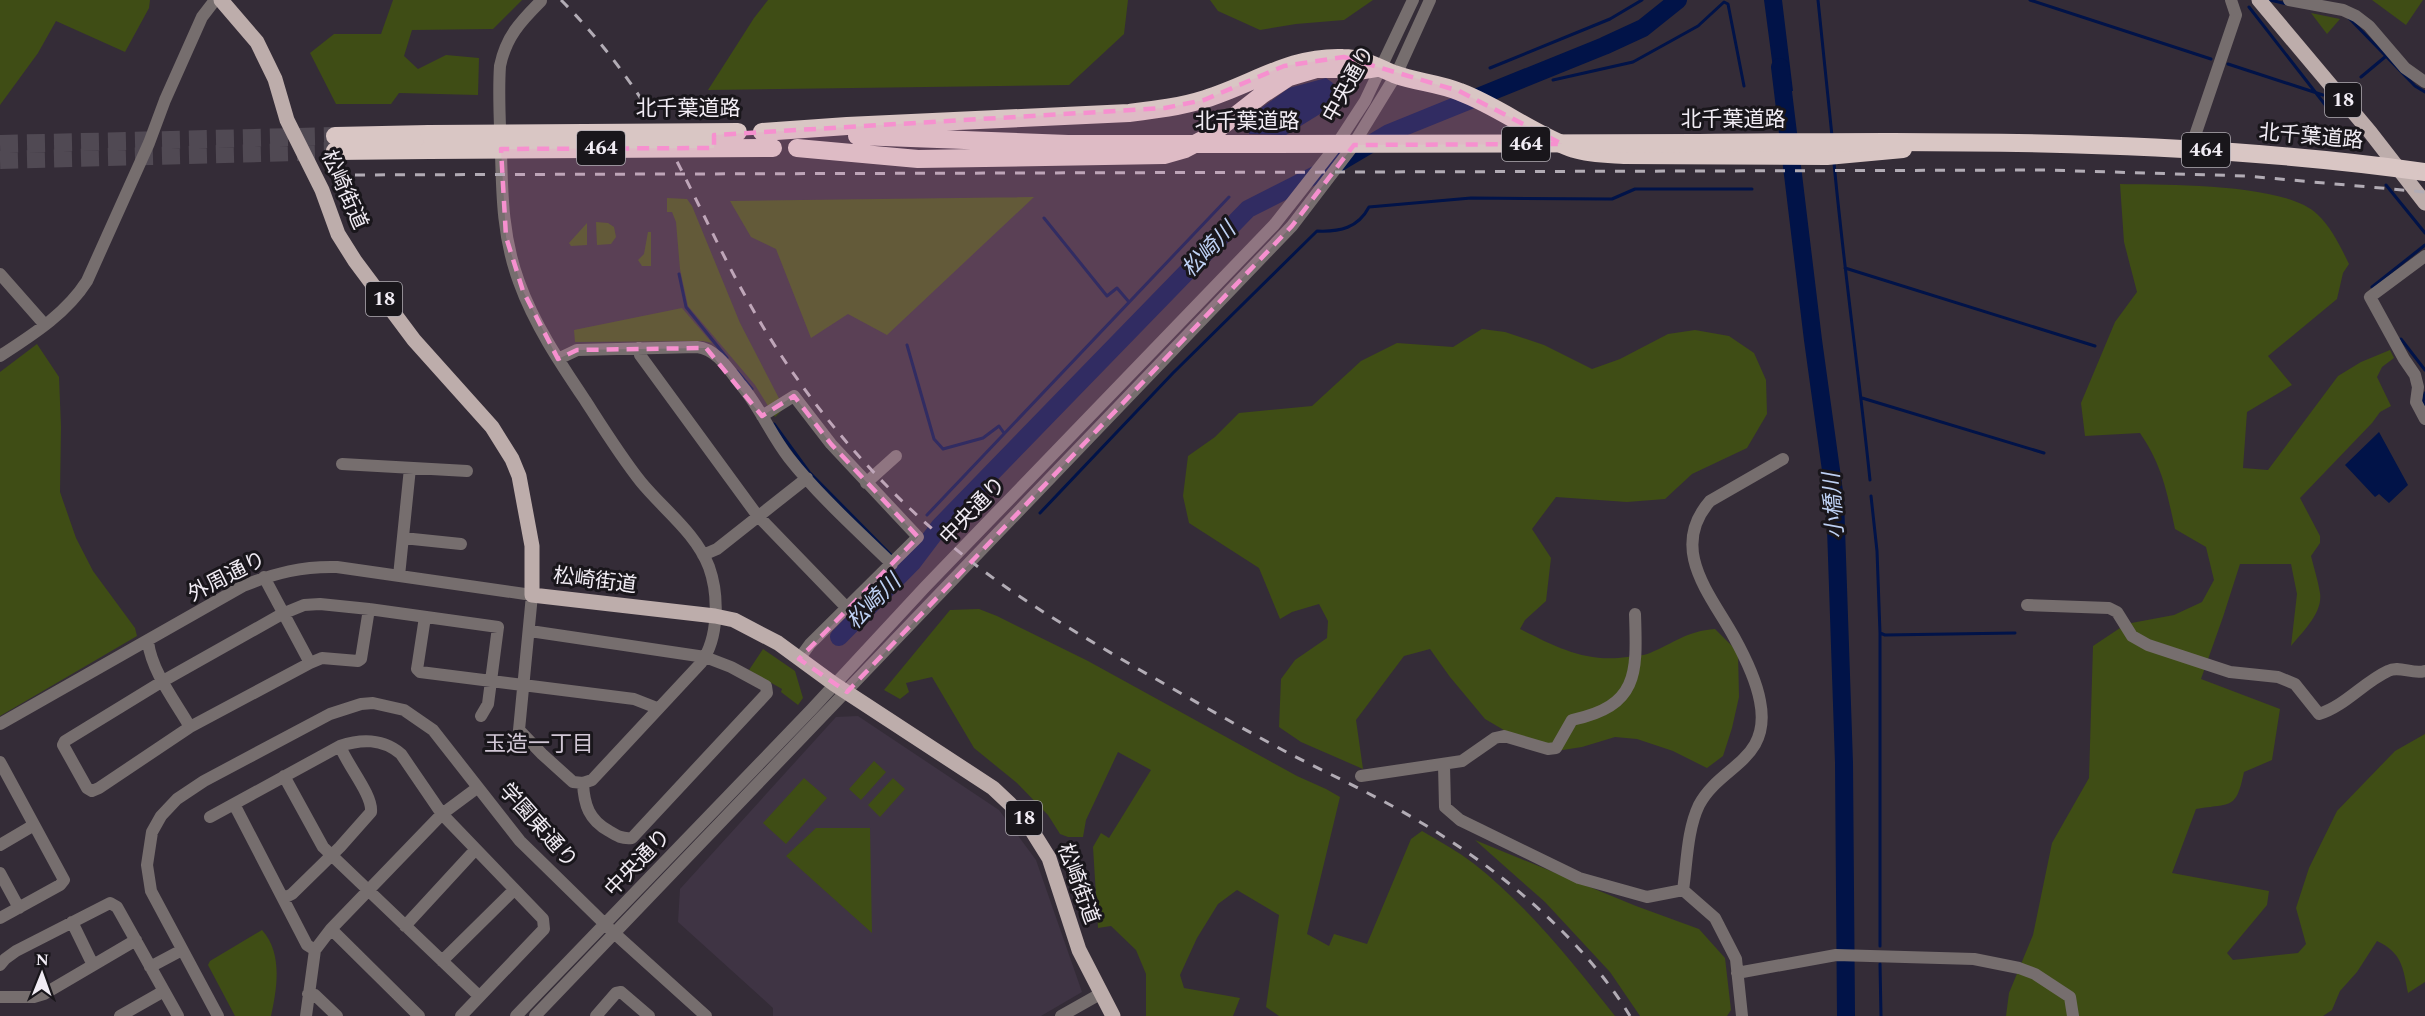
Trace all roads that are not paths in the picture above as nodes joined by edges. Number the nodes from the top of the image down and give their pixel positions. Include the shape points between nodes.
1 (215, 0) edge
2 (221, 0) edge
3 (1413, 0) edge
4 (1430, 0) edge
5 (2231, 0) edge
6 (2289, 0) edge
7 (2261, 1) edge
8 (541, 2) dead end
9 (1388, 71) junction
10 (2425, 82) edge
11 (1370, 104) junction
12 (762, 132) junction
13 (429, 142) junction
14 (1985, 142) junction
15 (335, 143) tunnel mouth
16 (1040, 143) junction
17 (797, 148) junction
18 (1066, 150) junction
19 (2187, 159) dead end
20 (2425, 172) edge
21 (2425, 203) edge
22 (2425, 256) edge
23 (0, 274) edge
24 (45, 325) junction
25 (639, 348) junction
26 (0, 356) edge
27 (558, 359) junction
28 (762, 416) junction
29 (2425, 419) edge
30 (896, 456) dead end
31 (1783, 459) dead end
32 (342, 464) dead end
33 (410, 468) junction
34 (467, 471) dead end
35 (807, 478) junction
36 (866, 483) junction
37 (757, 515) junction
38 (403, 538) junction
39 (461, 544) dead end
40 (703, 555) junction
41 (892, 564) junction
42 (399, 576) junction
43 (264, 577) junction
44 (532, 595) junction
45 (2027, 605) dead end
46 (847, 608) junction
47 (369, 609) junction
48 (282, 614) junction
49 (1635, 614) dead end
50 (715, 616) junction
51 (425, 617) junction
52 (530, 632) junction
53 (148, 642) junction
54 (705, 657) junction
55 (799, 659) junction
56 (309, 663) junction
57 (2425, 671) edge
58 (164, 681) junction
59 (491, 681) junction
60 (834, 684) junction
61 (523, 685) junction
62 (847, 692) junction
63 (657, 708) junction
64 (480, 716) dead end
65 (0, 724) edge
66 (190, 727) junction
67 (340, 746) junction
68 (1443, 765) junction
69 (1, 768) edge
70 (284, 776) junction
71 (1361, 776) dead end
72 (583, 783) junction
73 (477, 788) junction
74 (234, 804) junction
75 (442, 814) junction
76 (210, 817) dead end
77 (34, 825) junction
78 (0, 845) edge
79 (475, 850) junction
80 (332, 855) junction
81 (0, 873) edge
82 (514, 890) junction
83 (1683, 890) junction
84 (367, 891) junction
85 (284, 898) junction
86 (19, 908) junction
87 (0, 918) edge
88 (72, 922) junction
89 (405, 926) junction
90 (610, 928) junction
91 (331, 929) junction
92 (136, 940) junction
93 (182, 950) junction
94 (315, 950) junction
95 (442, 961) junction
96 (0, 965) edge
97 (93, 965) junction
98 (150, 967) junction
99 (1737, 973) junction
100 (164, 991) junction
101 (308, 994) junction
102 (1100, 994) junction
103 (479, 996) junction
104 (0, 998) edge
105 (122, 1015) edge
106 (1066, 1015) edge
107 (178, 1016) edge
108 (218, 1016) edge
109 (306, 1016) edge
110 (337, 1016) edge
111 (419, 1016) edge
112 (461, 1016) edge
113 (516, 1016) edge
114 (535, 1016) edge
115 (596, 1016) edge
116 (649, 1016) edge
117 (706, 1016) edge
118 (1113, 1016) edge
119 (1742, 1016) edge
120 (2073, 1016) edge

1 - 24 street via 197,28 93,271 80,293
2 - 44 main road, 松崎街道 / 18 via 257,42 338,234 355,261 414,340 492,427 513,459 532,546
3 - 9 street, 中央通り
4 - 9 street, 中央通り
5 - 19 street via 2236,15
6 - 10 street via 2356,16 2405,68
7 - 21 main road, 18
8 - 27 street via 513,32 504,47 500,66 502,207 518,281
9 - 11 street, 中央通り
9 - 12 highway via 1344,57 1312,59 1284,66 1204,100 1165,108
9 - 14 highway, bridge via 1459,91 1540,134 1575,149 1602,154 1827,156
9 - 18 highway, bridge via 1316,69 1288,77 1208,137 1185,149 1141,156
11 - 60 street, 中央通り via 1274,225
11 - 62 street, 中央通り via 1350,150 1305,209
12 - 13 highway, 北千葉道路 / 464, bridge
12 - 16 highway, 北千葉道路 / 464
13 - 15 highway, 北千葉道路 / 464
13 - 17 highway, 北千葉道路 / 464, bridge
14 - 18 highway, 北千葉道路 / 464, bridge
14 - 20 highway, 北千葉道路 / 464, bridge via 2183,148
16 - 17 highway, 北千葉道路 / 464
16 - 18 highway, 北千葉道路 / 464
17 - 18 highway via 918,159
22 - 29 street via 2370,297 2411,367 2418,387 2416,402
23 - 24 street
24 - 26 street
25 - 27 street via 577,350
25 - 28 street via 706,348 740,383
25 - 37 street via 640,356
27 - 40 street via 610,440
28 - 35 street
28 - 36 street via 794,396
30 - 36 street
31 - 83 street via 1710,501 1701,512 1693,535 1697,573 1751,672 1762,714 1756,743 1745,759 1707,792 1699,806 1693,821
32 - 33 street
33 - 34 street
33 - 38 street
35 - 37 street
35 - 41 street
36 - 41 street via 918,537
37 - 40 street via 717,549
37 - 46 street
38 - 39 street
38 - 42 street
40 - 50 street via 713,582
41 - 46 street
42 - 43 street, 外周通り via 318,566
42 - 44 street, 外周通り
43 - 48 street
43 - 53 street, 外周通り
44 - 50 main road, 松崎街道 / 18
44 - 52 street
45 - 57 street via 2109,608 2132,636 2148,645 2230,672 2285,679 2295,684 2319,714 2388,670
46 - 55 street
47 - 48 street via 304,605
47 - 51 street
47 - 56 street via 361,659 322,658
48 - 56 street
48 - 58 street
49 - 68 street via 1635,671 1629,687 1606,708 1572,720 1556,748 1504,736 1462,761
50 - 54 street
50 - 55 main road, 松崎街道 / 18 via 763,633
51 - 59 street via 498,627
51 - 59 street via 417,663 420,672
52 - 54 street
52 - 61 street
53 - 58 street
53 - 65 street, 外周通り
54 - 63 street
54 - 72 street via 746,674 766,686 767,693 632,838 621,838 597,824
55 - 60 main road, 松崎街道 / 18
56 - 66 street
58 - 66 street
58 - 66 street via 66,741 63,746 82,780 87,788 99,788
59 - 61 street
59 - 64 street via 488,704
60 - 62 main road, 松崎街道 / 18
60 - 90 street, 中央通り
61 - 63 street via 634,699
61 - 72 street via 519,730 573,782
62 - 90 street, 中央通り
62 - 102 main road, 松崎街道 / 18 via 993,788 1024,818 1049,858 1069,924
63 - 72 street via 592,780
67 - 70 street
67 - 75 street via 358,740 393,747
67 - 80 street via 372,806 371,813
68 - 71 street
68 - 83 street via 1445,807 1460,820 1579,878 1647,897
69 - 77 street
70 - 74 street
70 - 80 street via 323,847
73 - 75 street
73 - 90 street, 学園東通り via 520,841
73 - 93 street, 学園東通り via 433,730 419,719 385,704 361,704 330,714 188,791 160,816 152,832 147,866 151,891
74 - 76 street
74 - 85 street
75 - 79 street
75 - 84 street
77 - 78 street
77 - 86 street via 64,880
79 - 82 street
79 - 89 street
80 - 84 street
80 - 85 street
81 - 86 street
82 - 95 street
82 - 103 street via 543,919 544,929
83 - 99 street via 1715,918 1736,959
84 - 89 street
84 - 91 street
85 - 94 street via 307,945
86 - 87 street
88 - 92 street via 110,903 117,907
88 - 96 street via 16,951
88 - 97 street
89 - 95 street
90 - 113 street, 中央通り
90 - 114 street, 中央通り
90 - 117 street, 学園東通り
91 - 94 street
91 - 111 street
92 - 97 street
92 - 98 street
93 - 98 street
93 - 108 street
94 - 101 street
95 - 103 street
97 - 104 street via 33,998
98 - 100 street
99 - 119 street
99 - 120 street via 1836,955 1974,959 2035,974 2070,997
100 - 105 street
100 - 107 street
101 - 109 street
101 - 110 street via 315,995
102 - 106 street
102 - 118 main road, 松崎街道 / 18
103 - 112 street
115 - 116 street via 621,992

